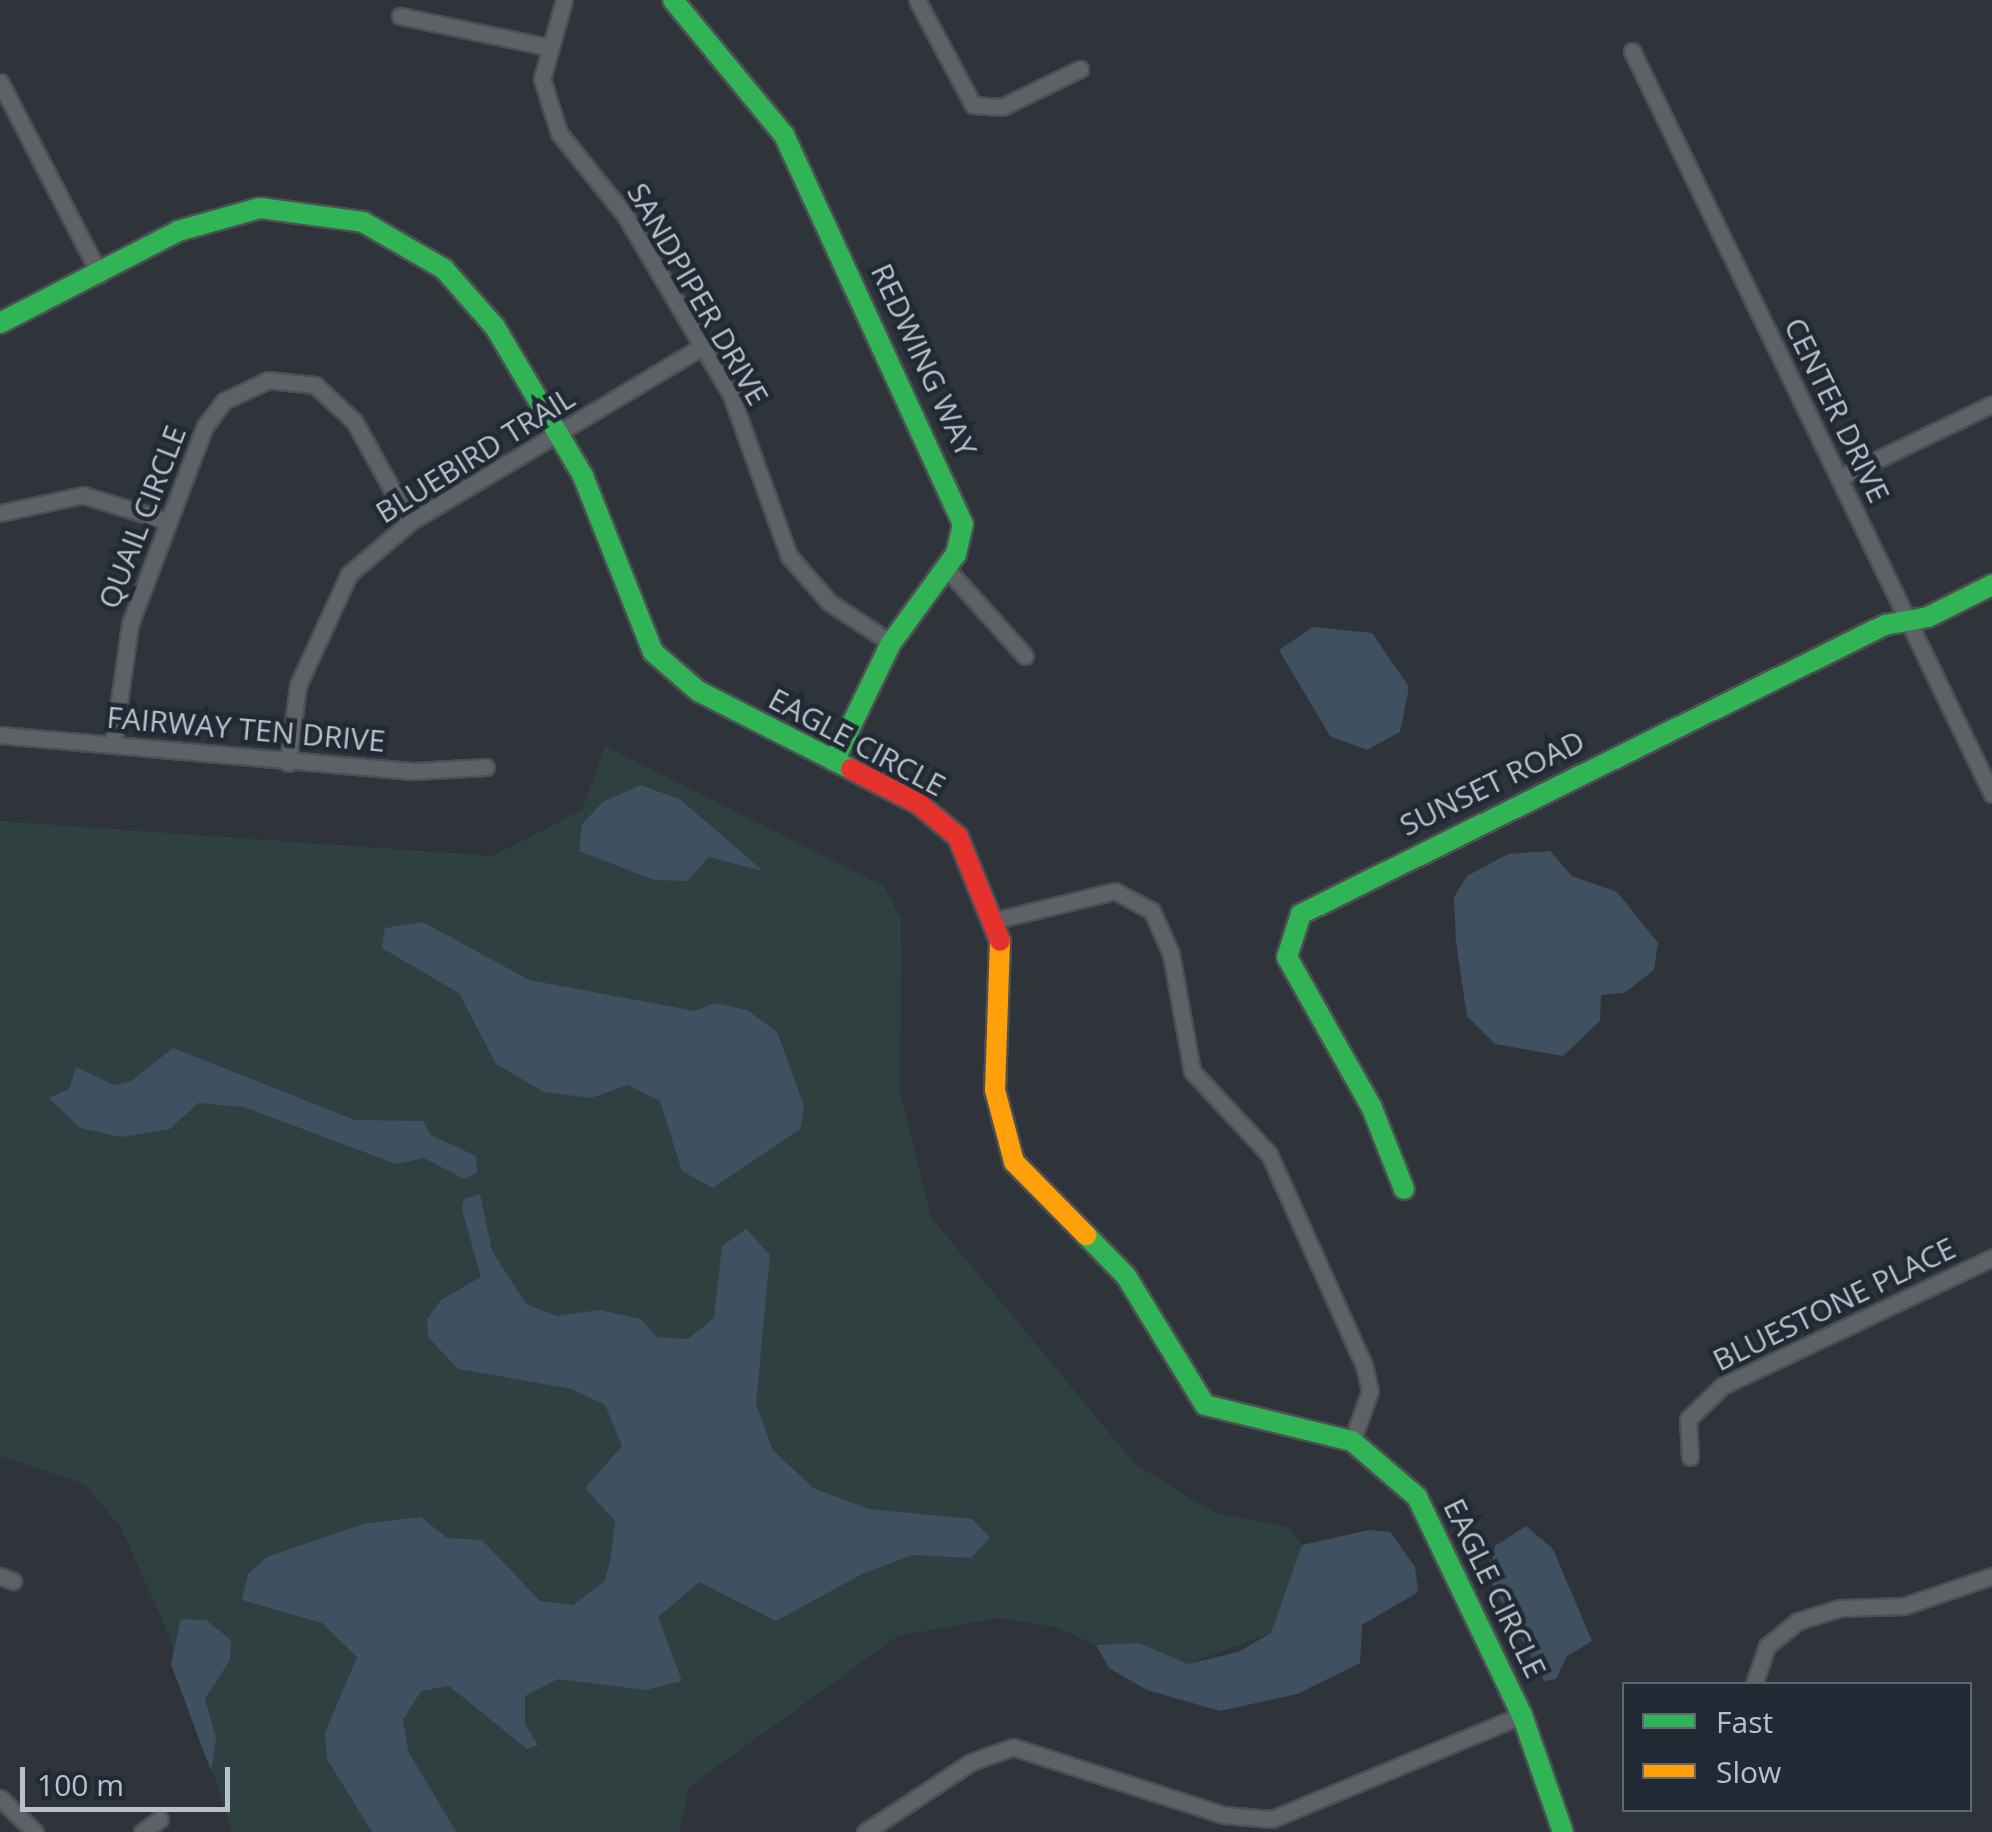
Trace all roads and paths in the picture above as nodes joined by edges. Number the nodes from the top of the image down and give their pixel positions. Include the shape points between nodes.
1 (564, 0) edge
2 (673, 0) edge
3 (916, 0) edge
4 (400, 16) dead end
5 (544, 46) junction
6 (1632, 51) dead end
7 (1080, 68) dead end
8 (0, 82) edge
9 (7, 114) edge
10 (100, 275) junction
11 (0, 323) edge
12 (703, 346) junction
13 (1992, 404) edge
14 (560, 435) junction
15 (1839, 478) junction
16 (0, 514) edge
17 (168, 521) junction
18 (410, 522) junction
19 (946, 568) junction
20 (1992, 585) edge
21 (1908, 620) junction
22 (892, 642) junction
23 (1025, 656) dead end
24 (0, 734) edge
25 (113, 744) junction
26 (834, 761) junction
27 (288, 763) junction
28 (486, 767) dead end
29 (1992, 794) edge
30 (996, 920) junction
31 (1404, 1188) dead end
32 (1992, 1258) edge
33 (1352, 1441) junction
34 (1690, 1456) dead end
35 (1992, 1576) edge
36 (1755, 1682) edge
37 (1522, 1715) junction
38 (0, 1798) edge
39 (160, 1819) dead end
40 (35, 1832) edge
41 (142, 1832) edge
42 (866, 1832) edge
43 (1564, 1832) edge

1 - 5 street, SANDPIPER DRIVE
2 - 19 street, REDWING WAY via 784,135 959,504 961,540
3 - 7 street via 973,105 1002,107
4 - 5 street
5 - 12 street, SANDPIPER DRIVE via 542,79 559,134 625,215
6 - 15 street, CENTER DRIVE
8 - 9 street
9 - 10 street
10 - 11 street, EAGLE CIRCLE
10 - 14 street, EAGLE CIRCLE via 232,213 296,208 363,222 414,248 472,298
12 - 14 street, BLUEBIRD TRAIL
12 - 22 street, SANDPIPER DRIVE via 789,556 829,602
13 - 15 street
14 - 18 street, BLUEBIRD TRAIL
14 - 26 street, EAGLE CIRCLE via 653,652 698,691
15 - 21 street, CENTER DRIVE
16 - 17 street via 83,495
17 - 18 street, QUAIL CIRCLE via 224,401 245,386 291,376 354,421
17 - 25 street, QUAIL CIRCLE via 116,675
18 - 27 street, BLUEBIRD TRAIL via 349,574 327,615 298,684
19 - 22 street, REDWING WAY
19 - 23 street
20 - 21 street, SUNSET ROAD
21 - 29 street, CENTER DRIVE
21 - 31 street, SUNSET ROAD via 1300,914 1287,957 1372,1108
22 - 26 street, REDWING WAY
24 - 25 street, FAIRWAY TEN DRIVE
25 - 27 street, FAIRWAY TEN DRIVE
26 - 30 street, EAGLE CIRCLE via 940,818 970,852
27 - 28 street, FAIRWAY TEN DRIVE
30 - 33 street, EAGLE CIRCLE via 1004,980 997,1113 1030,1186 1126,1276 1206,1405
30 - 33 street via 1115,891 1152,910 1171,954 1192,1070 1269,1154 1364,1365 1370,1391
32 - 34 street, BLUESTONE PLACE via 1722,1386 1688,1419
33 - 37 street, EAGLE CIRCLE via 1427,1512
35 - 36 street via 1904,1606 1840,1608 1798,1621 1768,1646
37 - 42 street via 1272,1819 1223,1815 1013,1747 971,1762
37 - 43 street, EAGLE CIRCLE
38 - 40 street
39 - 41 street

